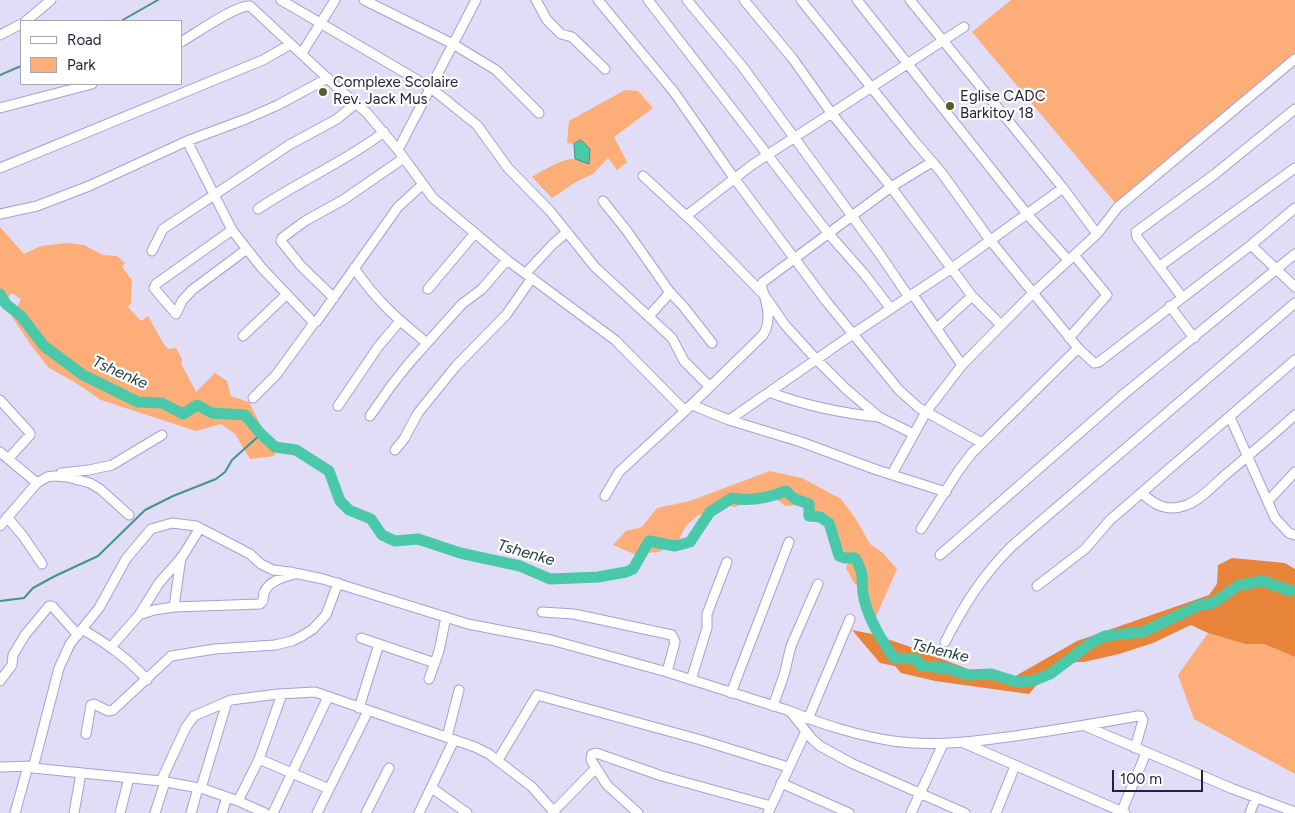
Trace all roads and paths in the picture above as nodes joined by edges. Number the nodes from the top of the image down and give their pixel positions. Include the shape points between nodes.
1 (50, 0) edge
2 (281, 0) edge
3 (335, 0) edge
4 (364, 0) edge
5 (477, 0) edge
6 (536, 0) edge
7 (598, 0) edge
8 (648, 0) edge
9 (687, 0) edge
10 (744, 0) edge
11 (800, 0) edge
12 (857, 0) edge
13 (910, 0) edge
14 (27, 20) edge
15 (321, 23) junction
16 (20, 25) edge
17 (964, 27) dead end
18 (0, 35) edge
19 (182, 41) edge
20 (943, 41) junction
21 (291, 44) junction
22 (453, 44) junction
23 (302, 53) junction
24 (1295, 59) edge
25 (908, 63) junction
26 (605, 69) dead end
27 (328, 78) junction
28 (88, 85) edge
29 (430, 88) junction
30 (872, 88) junction
31 (356, 104) junction
32 (0, 108) edge
33 (1295, 109) edge
34 (539, 113) dead end
35 (832, 114) junction
36 (384, 132) junction
37 (793, 138) junction
38 (187, 141) junction
39 (398, 150) junction
40 (769, 155) junction
41 (404, 158) junction
42 (932, 162) junction
43 (0, 168) edge
44 (1295, 168) edge
45 (643, 176) dead end
46 (734, 178) junction
47 (422, 185) junction
48 (892, 187) junction
49 (1063, 188) junction
50 (215, 195) junction
51 (603, 201) dead end
52 (1295, 208) edge
53 (258, 209) dead end
54 (0, 214) edge
55 (1028, 214) junction
56 (686, 216) junction
57 (851, 216) junction
58 (232, 230) junction
59 (568, 232) junction
60 (475, 233) junction
61 (828, 233) junction
62 (1097, 234) junction
63 (990, 240) junction
64 (1251, 245) junction
65 (247, 249) junction
66 (152, 251) dead end
67 (1295, 254) edge
68 (794, 258) junction
69 (1071, 258) junction
70 (507, 260) junction
71 (1160, 266) junction
72 (354, 268) junction
73 (952, 268) junction
74 (1278, 270) junction
75 (529, 276) junction
76 (1295, 287) edge
77 (428, 289) dead end
78 (669, 291) junction
79 (1033, 293) junction
80 (287, 294) junction
81 (765, 296) junction
82 (911, 296) junction
83 (972, 296) junction
84 (334, 298) junction
85 (1182, 298) junction
86 (1295, 303) edge
87 (1170, 306) junction
88 (891, 309) junction
89 (649, 316) junction
90 (400, 321) junction
91 (314, 323) junction
92 (1001, 325) junction
93 (936, 329) junction
94 (853, 334) junction
95 (243, 336) dead end
96 (1068, 338) junction
97 (1194, 338) junction
98 (427, 343) junction
99 (712, 343) dead end
100 (1078, 348) junction
101 (816, 359) junction
102 (1295, 360) edge
103 (962, 365) junction
104 (710, 387) junction
105 (768, 392) junction
106 (254, 398) dead end
107 (0, 400) edge
108 (338, 406) dead end
109 (688, 408) junction
110 (926, 412) junction
111 (1295, 415) edge
112 (370, 416) dead end
113 (879, 417) junction
114 (1230, 417) junction
115 (729, 420) junction
116 (914, 434) junction
117 (162, 435) dead end
118 (982, 443) junction
119 (395, 450) dead end
120 (1249, 456) junction
121 (3, 457) edge
122 (1295, 472) edge
123 (892, 474) junction
124 (47, 477) junction
125 (37, 483) junction
126 (946, 492) junction
127 (1142, 493) junction
128 (605, 496) dead end
129 (1268, 501) junction
130 (129, 514) dead end
131 (7, 517) junction
132 (0, 526) edge
133 (200, 528) junction
134 (921, 529) dead end
135 (1295, 534) edge
136 (790, 542) dead end
137 (940, 555) dead end
138 (182, 557) junction
139 (727, 562) dead end
140 (42, 564) dead end
141 (297, 573) junction
142 (338, 583) junction
143 (818, 584) dead end
144 (1037, 586) dead end
145 (174, 607) junction
146 (542, 612) dead end
147 (139, 615) junction
148 (446, 617) junction
149 (850, 619) dead end
150 (80, 632) junction
151 (361, 638) dead end
152 (945, 642) dead end
153 (380, 644) junction
154 (111, 647) junction
155 (436, 663) junction
156 (667, 672) junction
157 (429, 679) dead end
158 (147, 680) junction
159 (691, 680) junction
160 (0, 681) edge
161 (459, 690) dead end
162 (731, 693) junction
163 (282, 694) junction
164 (328, 697) junction
165 (227, 702) junction
166 (773, 706) junction
167 (359, 708) junction
168 (368, 711) junction
169 (790, 711) junction
170 (808, 719) junction
171 (1085, 726) junction
172 (806, 731) junction
173 (86, 734) dead end
174 (450, 739) junction
175 (964, 743) junction
176 (943, 744) junction
177 (1135, 748) junction
178 (1146, 753) junction
179 (259, 759) junction
180 (498, 760) junction
181 (0, 766) edge
182 (31, 766) junction
183 (1015, 766) junction
184 (788, 767) junction
185 (389, 768) dead end
186 (596, 769) junction
187 (81, 773) junction
188 (292, 773) junction
189 (129, 778) junction
190 (163, 782) junction
191 (781, 783) junction
192 (200, 788) junction
193 (432, 788) junction
194 (329, 789) junction
195 (920, 794) junction
196 (227, 797) junction
197 (1256, 798) junction
198 (238, 801) junction
199 (769, 809) edge
200 (255, 811) edge
201 (553, 812) edge
202 (961, 812) edge
203 (1123, 812) edge
204 (1295, 812) edge
205 (15, 813) edge
206 (74, 813) edge
207 (120, 813) edge
208 (154, 813) edge
209 (190, 813) edge
210 (222, 813) edge
211 (265, 813) edge
212 (273, 813) edge
213 (316, 813) edge
214 (366, 813) edge
215 (419, 813) edge
216 (467, 813) edge
217 (638, 813) edge
218 (849, 813) edge
219 (911, 813) edge
220 (996, 813) edge
221 (1250, 813) edge

1 - 14 street
2 - 15 street
3 - 15 street
4 - 22 street
5 - 22 street
6 - 26 street via 547,20 561,34 572,37
7 - 46 street via 674,92
8 - 40 street
9 - 37 street via 742,66
10 - 35 street via 793,59
11 - 30 street
12 - 25 street
13 - 20 street
15 - 23 street
15 - 29 street
16 - 18 street
17 - 20 street
19 - 21 street via 233,10 248,5
20 - 25 street
20 - 49 street
21 - 23 street
21 - 43 street via 263,60
22 - 29 street
22 - 34 street via 496,70
23 - 27 street
24 - 62 street via 1125,201
25 - 30 street
25 - 55 street
27 - 31 street
27 - 38 street via 254,115
28 - 32 street
29 - 39 street
29 - 59 street via 477,124 508,168
30 - 35 street
30 - 42 street
31 - 36 street via 368,112
31 - 50 street
33 - 71 street via 1136,232 1136,237
35 - 37 street
35 - 48 street
36 - 39 street
36 - 53 street via 357,152
37 - 40 street
37 - 57 street
38 - 50 street
38 - 54 street via 45,203
39 - 41 street
40 - 46 street
40 - 61 street
41 - 47 street
41 - 84 street via 282,238 281,241 301,266
42 - 48 street
42 - 63 street
44 - 71 street
45 - 56 street
46 - 56 street
46 - 68 street
47 - 60 street
47 - 72 street via 398,207
48 - 57 street
48 - 73 street
49 - 55 street
49 - 62 street
50 - 58 street
50 - 66 street via 163,230
51 - 78 street
52 - 64 street
55 - 63 street
55 - 69 street
56 - 81 street
57 - 61 street
57 - 82 street
58 - 65 street
58 - 65 street via 156,284 156,292 176,314 192,290
59 - 75 street via 553,244
59 - 89 street via 595,267
60 - 70 street
60 - 77 street
61 - 68 street
61 - 88 street
62 - 69 street
63 - 73 street
63 - 79 street
64 - 74 street
64 - 85 street
65 - 80 street
67 - 74 street
68 - 81 street via 763,282
68 - 94 street
69 - 79 street
69 - 96 street via 1107,295
70 - 75 street
70 - 98 street via 482,290 462,304
71 - 85 street
72 - 84 street
72 - 90 street via 369,290
73 - 82 street
73 - 83 street
74 - 76 street
74 - 97 street
75 - 109 street via 615,340
75 - 119 street via 506,316 456,366 418,413
78 - 89 street
78 - 99 street
79 - 92 street
79 - 96 street
80 - 91 street
80 - 95 street
81 - 101 street via 779,318
81 - 104 street via 769,318 763,335
82 - 88 street
82 - 93 street
83 - 92 street
83 - 93 street
84 - 91 street
85 - 87 street
86 - 152 street via 1012,546 974,591
87 - 97 street
87 - 100 street via 1099,362 1094,363
88 - 94 street
89 - 104 street via 672,338 684,361
90 - 98 street
90 - 108 street
91 - 106 street via 276,375
92 - 103 street
93 - 103 street
94 - 101 street
94 - 110 street via 911,403
96 - 100 street
97 - 137 street via 1124,394
98 - 112 street
100 - 118 street
101 - 105 street
101 - 113 street
102 - 114 street
103 - 110 street
104 - 109 street
105 - 113 street via 829,411
105 - 115 street
107 - 121 street via 30,433
109 - 115 street
109 - 128 street via 619,472
110 - 116 street
110 - 118 street
111 - 120 street
113 - 116 street
114 - 120 street
114 - 127 street
115 - 123 street
116 - 123 street
117 - 124 street via 112,465
118 - 126 street via 972,452
120 - 127 street via 1188,504 1158,506
120 - 129 street
121 - 125 street
122 - 129 street
123 - 126 street
124 - 125 street
124 - 130 street via 67,477 90,483
125 - 131 street
126 - 134 street
127 - 144 street via 1110,520 1085,549
129 - 135 street via 1275,518 1289,533
131 - 132 street
131 - 140 street
133 - 138 street
133 - 141 street via 273,570
133 - 150 street via 172,522 151,529 126,559
136 - 162 street
138 - 145 street
138 - 147 street via 159,583
139 - 159 street via 707,614 707,628
141 - 142 street
141 - 145 street via 271,584 260,604
142 - 148 street
142 - 158 street via 320,622 292,641 171,656
143 - 166 street via 791,646
145 - 147 street
146 - 156 street via 574,614 672,636 675,644
147 - 154 street
148 - 155 street
148 - 156 street via 551,640
149 - 170 street
150 - 154 street
150 - 160 street via 50,606 25,635 13,654 12,665
150 - 182 street via 70,644 59,668
151 - 153 street
153 - 155 street
153 - 167 street
154 - 158 street
155 - 157 street
156 - 159 street
158 - 173 street via 112,710 91,705
159 - 162 street
161 - 174 street
162 - 166 street
163 - 164 street via 315,692
163 - 165 street
163 - 179 street
164 - 167 street
164 - 188 street
165 - 190 street via 194,716 186,727
165 - 192 street
166 - 169 street
167 - 168 street
168 - 174 street
168 - 194 street
169 - 170 street
169 - 172 street
170 - 176 street via 893,741
171 - 175 street
171 - 177 street
171 - 177 street via 1141,716 1143,720
172 - 184 street
172 - 195 street via 820,746
174 - 180 street via 475,747
174 - 193 street
175 - 176 street
175 - 183 street
176 - 195 street
177 - 178 street
178 - 197 street
178 - 203 street
179 - 188 street
179 - 198 street
180 - 184 street via 537,695
180 - 201 street via 532,787
181 - 182 street
182 - 187 street
182 - 205 street
183 - 203 street
183 - 220 street
184 - 191 street
185 - 214 street
186 - 199 street via 590,757 596,753
186 - 201 street
186 - 217 street via 607,785
187 - 189 street
187 - 206 street
188 - 194 street
188 - 212 street
189 - 190 street
189 - 207 street
190 - 192 street
190 - 208 street
191 - 199 street
191 - 218 street
192 - 196 street
192 - 209 street
193 - 215 street
193 - 216 street
194 - 213 street
195 - 202 street
195 - 219 street
196 - 198 street
196 - 210 street
197 - 204 street
197 - 221 street
198 - 200 street
200 - 211 street

